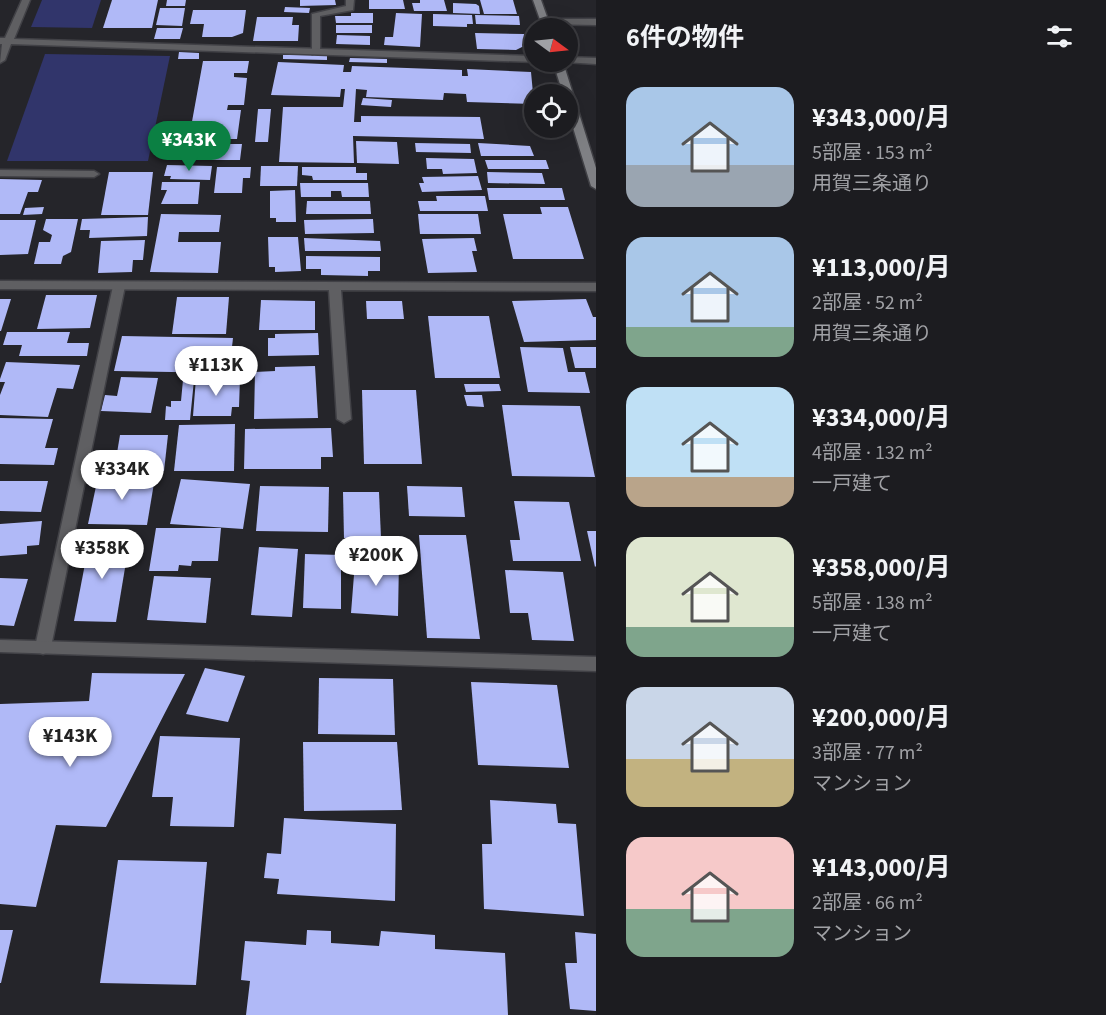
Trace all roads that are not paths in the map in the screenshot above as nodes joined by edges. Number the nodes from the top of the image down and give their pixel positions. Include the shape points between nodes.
1 (26, 0) edge
2 (350, 0) edge
3 (537, 0) edge
4 (543, 18) edge
5 (596, 22) edge
6 (578, 23) edge
7 (4, 41) edge
8 (315, 52) junction
9 (524, 59) edge
10 (0, 60) edge
11 (578, 60) edge
12 (596, 61) edge
13 (561, 72) edge
14 (0, 173) edge
15 (94, 174) dead end
16 (596, 186) edge
17 (0, 285) edge
18 (119, 286) junction
19 (334, 286) junction
20 (596, 287) edge
21 (344, 419) dead end
22 (0, 646) edge
23 (43, 647) junction
24 (596, 664) edge

1 - 7 street
2 - 8 street via 350,8 316,14
3 - 4 street
5 - 6 street
7 - 8 street
7 - 10 street
8 - 9 street
11 - 12 street
13 - 16 street
14 - 15 street
17 - 18 street
18 - 19 street
18 - 23 street
19 - 20 street
19 - 21 street
22 - 23 street
23 - 24 street

